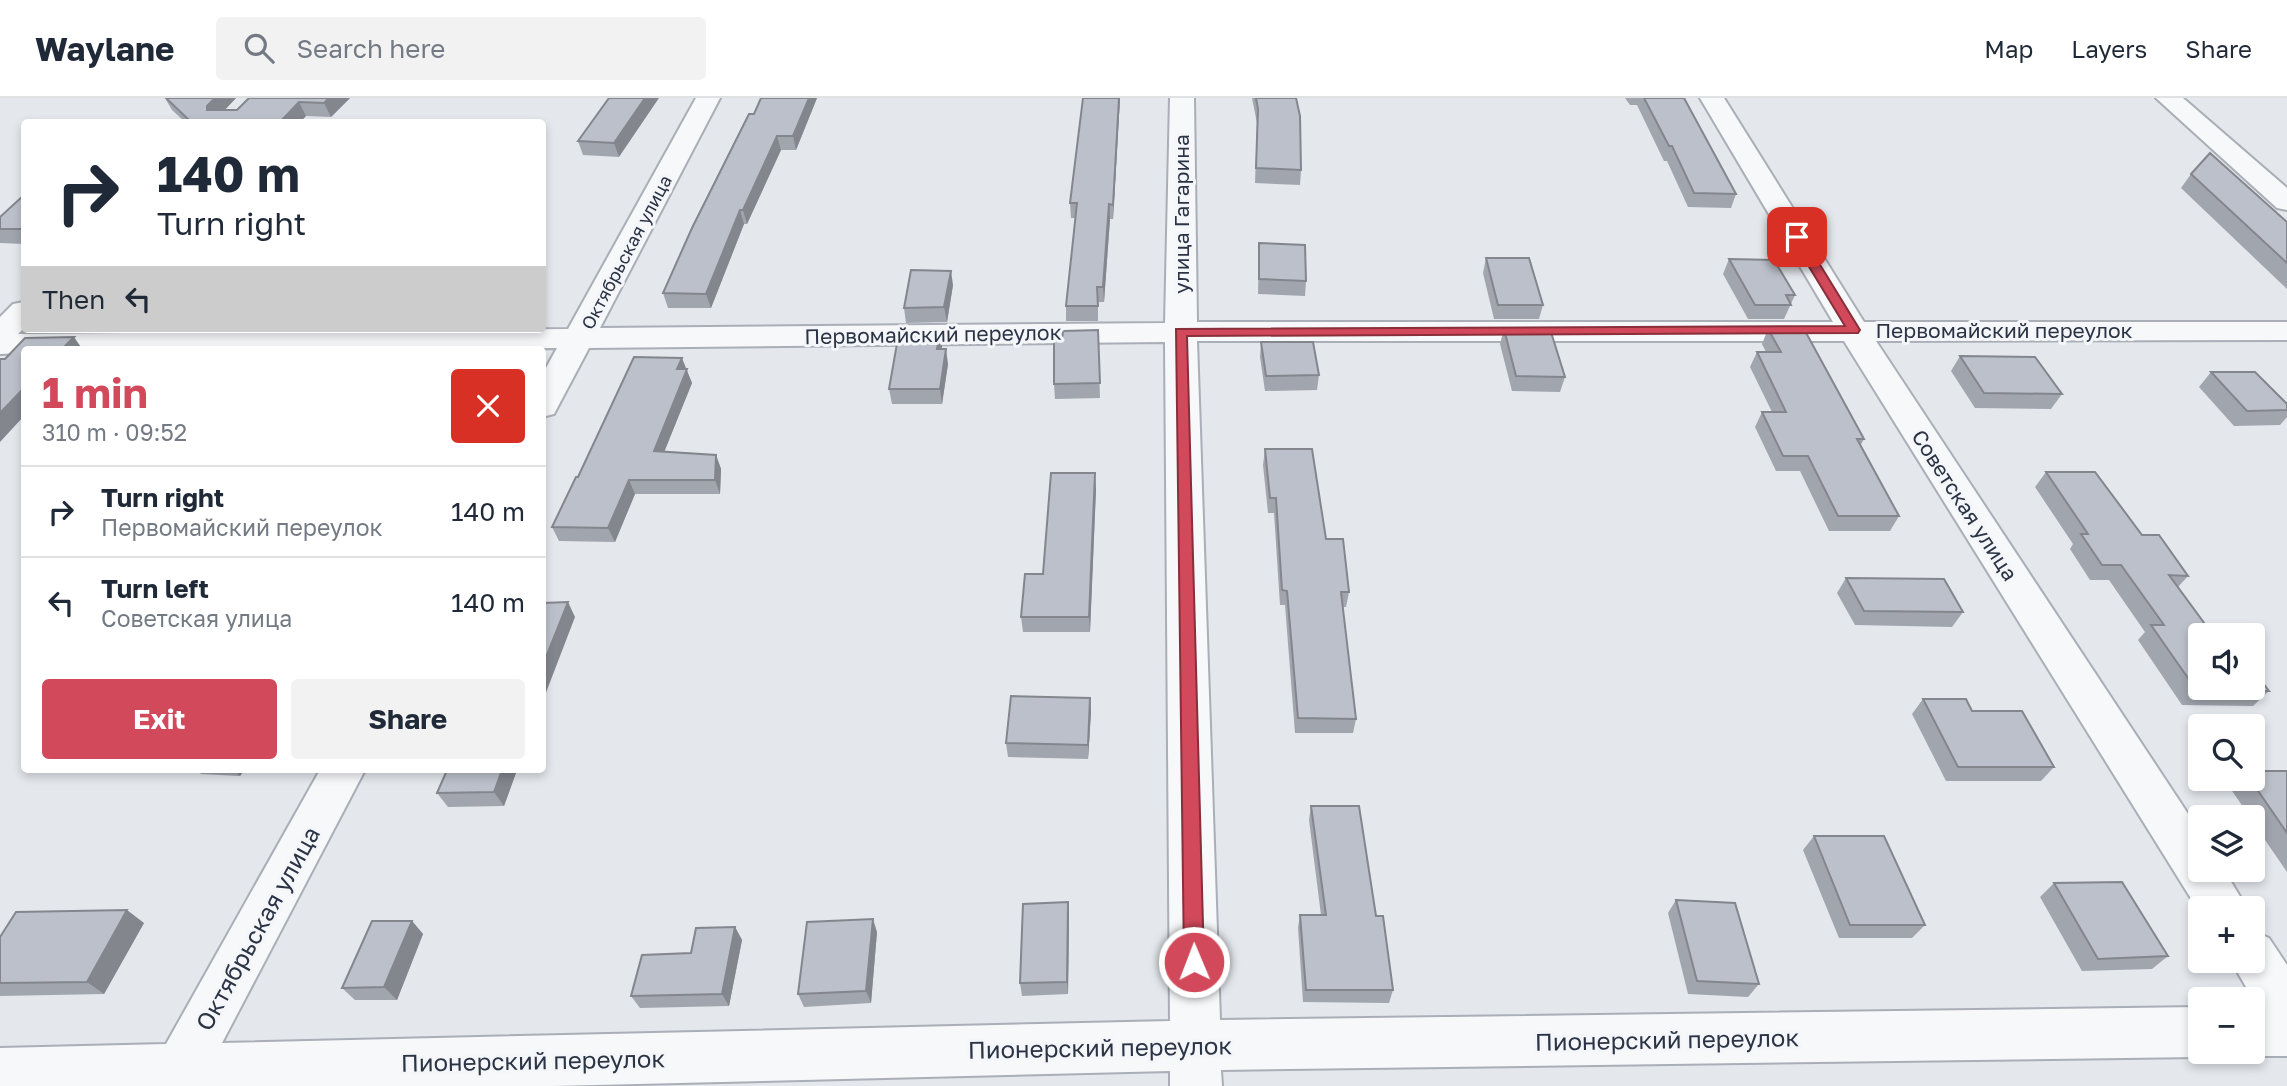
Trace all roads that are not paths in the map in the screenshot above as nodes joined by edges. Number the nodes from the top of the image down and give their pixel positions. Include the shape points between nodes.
1 (708, 98) edge
2 (1182, 98) edge
3 (1712, 98) edge
4 (2168, 98) edge
5 (2287, 202) edge
6 (21, 314) edge
7 (1853, 330) junction
8 (2287, 331) edge
9 (1181, 332) junction
10 (0, 334) edge
11 (580, 338) junction
12 (0, 344) edge
13 (546, 399) edge
14 (341, 773) edge
15 (2215, 896) edge
16 (2264, 973) edge
17 (2287, 1009) edge
18 (2265, 1031) edge
19 (2287, 1031) edge
20 (2188, 1032) edge
21 (1196, 1065) edge
22 (0, 1074) edge
23 (175, 1077) edge

1 - 11 street, Октябрьская улица
2 - 9 street, улица Гагарина
3 - 7 street, Советская улица
4 - 5 street
6 - 10 street
7 - 8 street, Первомайский переулок
7 - 9 street, Первомайский переулок
7 - 15 street, Советская улица
9 - 11 street, Первомайский переулок
9 - 21 street, улица Гагарина
11 - 12 street, Первомайский переулок
11 - 13 street, Октябрьская улица
14 - 23 street, Октябрьская улица
16 - 17 street
18 - 19 street
20 - 21 street, Пионерский переулок
21 - 23 street, Пионерский переулок
22 - 23 street, Пионерский переулок

